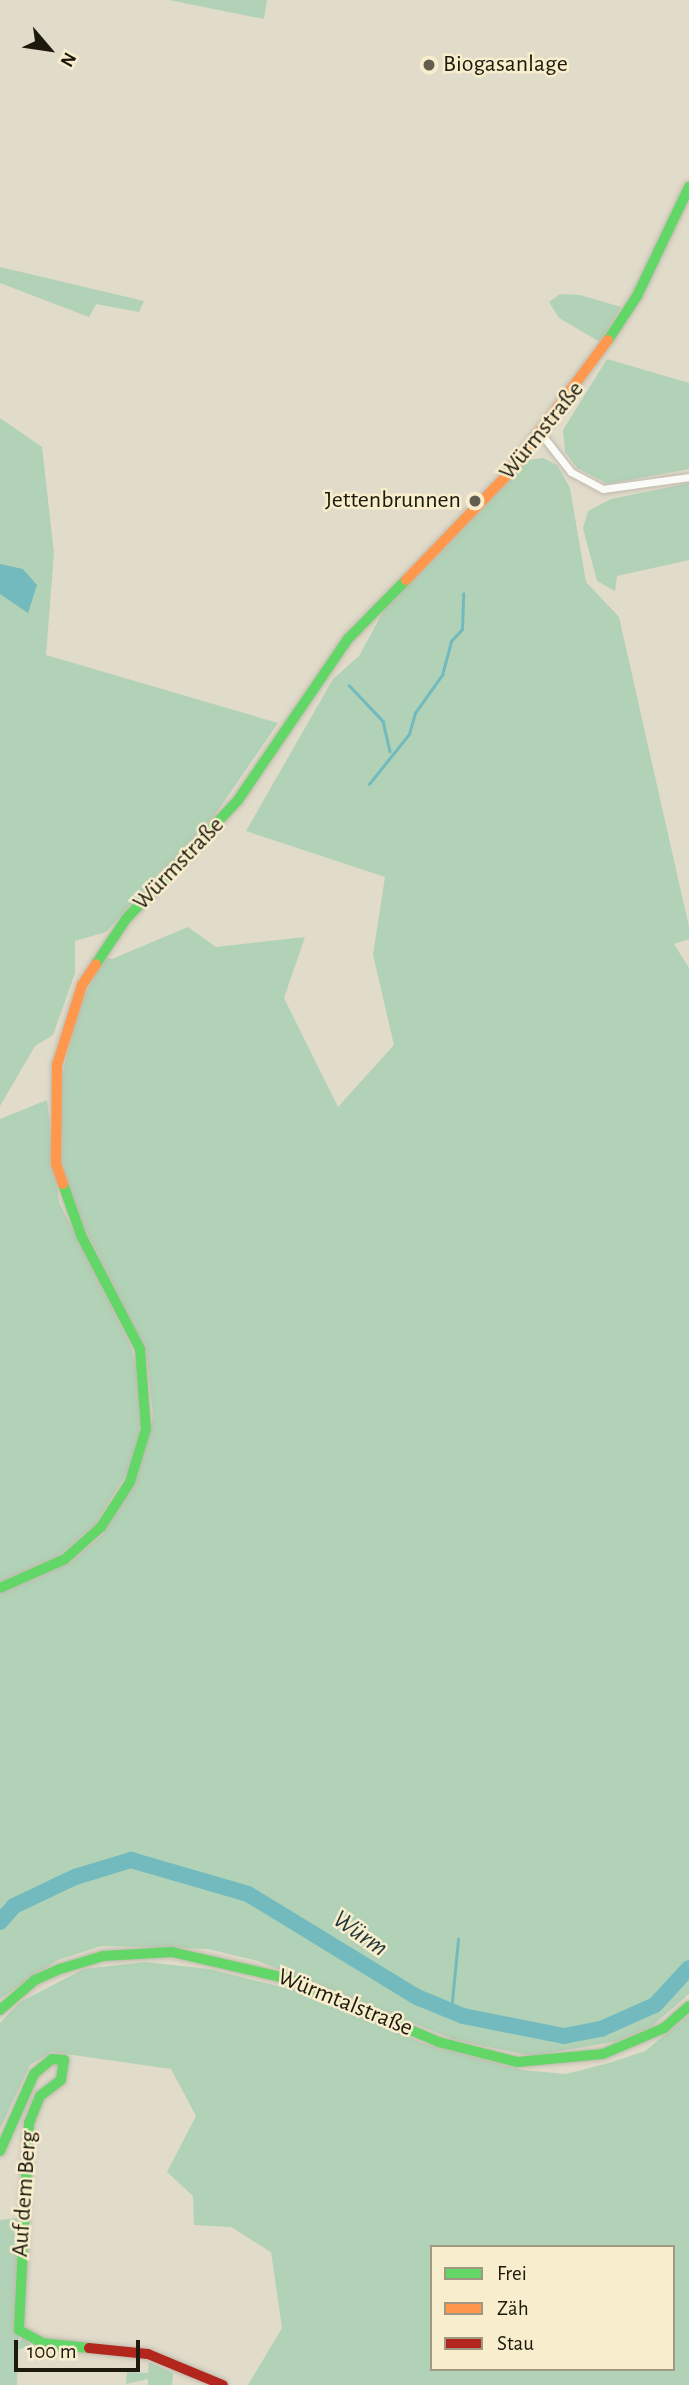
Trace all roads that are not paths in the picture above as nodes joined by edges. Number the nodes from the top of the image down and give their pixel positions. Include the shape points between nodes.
1 (689, 187) edge
2 (542, 435) junction
3 (689, 477) edge
4 (0, 1588) edge
5 (689, 2006) edge
6 (0, 2010) edge
7 (0, 2151) edge
8 (223, 2385) edge

1 - 2 street, Würmstraße via 621,323
2 - 3 street via 571,472 603,489
2 - 4 street, Würmstraße via 348,639 238,800 126,919 82,985 57,1065 56,1164 81,1235 139,1349 146,1429 130,1482 101,1527 65,1559
5 - 6 street, Würmtalstraße via 657,2032 603,2054 517,2062 439,2042 289,1979 172,1952 103,1956 60,1969 35,1980
7 - 8 street, Auf dem Berg via 34,2074 52,2059 64,2060 61,2080 40,2096 29,2123 19,2330 42,2343 148,2354

